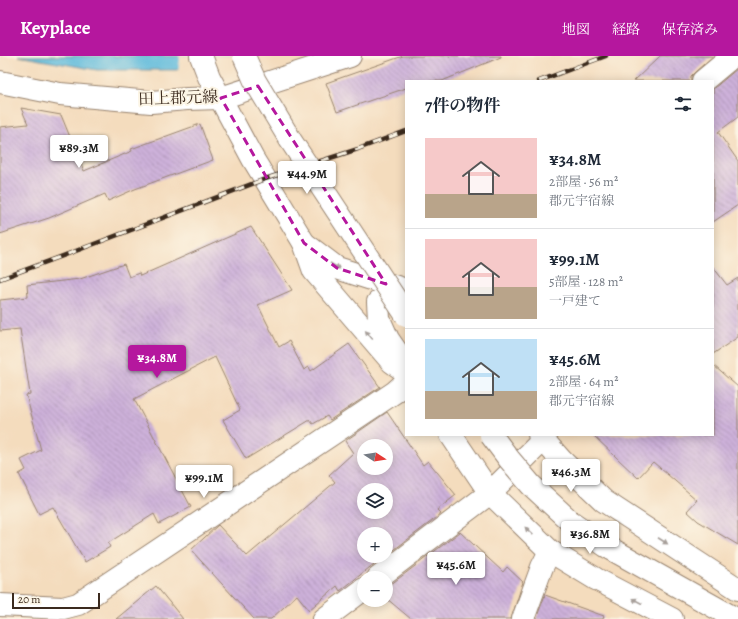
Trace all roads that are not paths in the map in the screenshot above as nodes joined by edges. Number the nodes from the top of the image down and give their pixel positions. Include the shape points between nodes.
1 (201, 56) edge
2 (244, 56) edge
3 (350, 56) edge
4 (733, 56) edge
5 (704, 80) edge
6 (0, 82) edge
7 (220, 98) junction
8 (304, 243) junction
9 (402, 289) edge
10 (405, 313) edge
11 (405, 364) edge
12 (405, 371) edge
13 (405, 383) edge
14 (452, 436) edge
15 (492, 436) edge
16 (541, 438) edge
17 (490, 493) junction
18 (550, 551) junction
19 (387, 571) edge
20 (738, 589) edge
21 (357, 594) edge
22 (0, 605) edge
23 (324, 619) edge
24 (523, 619) edge
25 (672, 619) edge
26 (736, 619) edge

1 - 7 street
2 - 10 street, bridge via 255,81 291,141
3 - 7 street, 田上郡元線
4 - 5 street
6 - 7 street, 田上郡元線 via 60,94 151,102
7 - 8 street via 253,159
8 -> 9 street via 337,268
12 -> 8 street via 392,362 314,271
9 - 11 street via 378,302 379,318 388,339
13 - 22 street via 78,604 63,608
14 - 17 street
15 - 26 street, bridge via 531,485 570,520 606,546
16 - 17 street
16 -> 20 street via 604,501
18 -> 17 street
17 - 19 street
18 - 24 street
25 -> 18 street via 596,579
21 - 23 street

